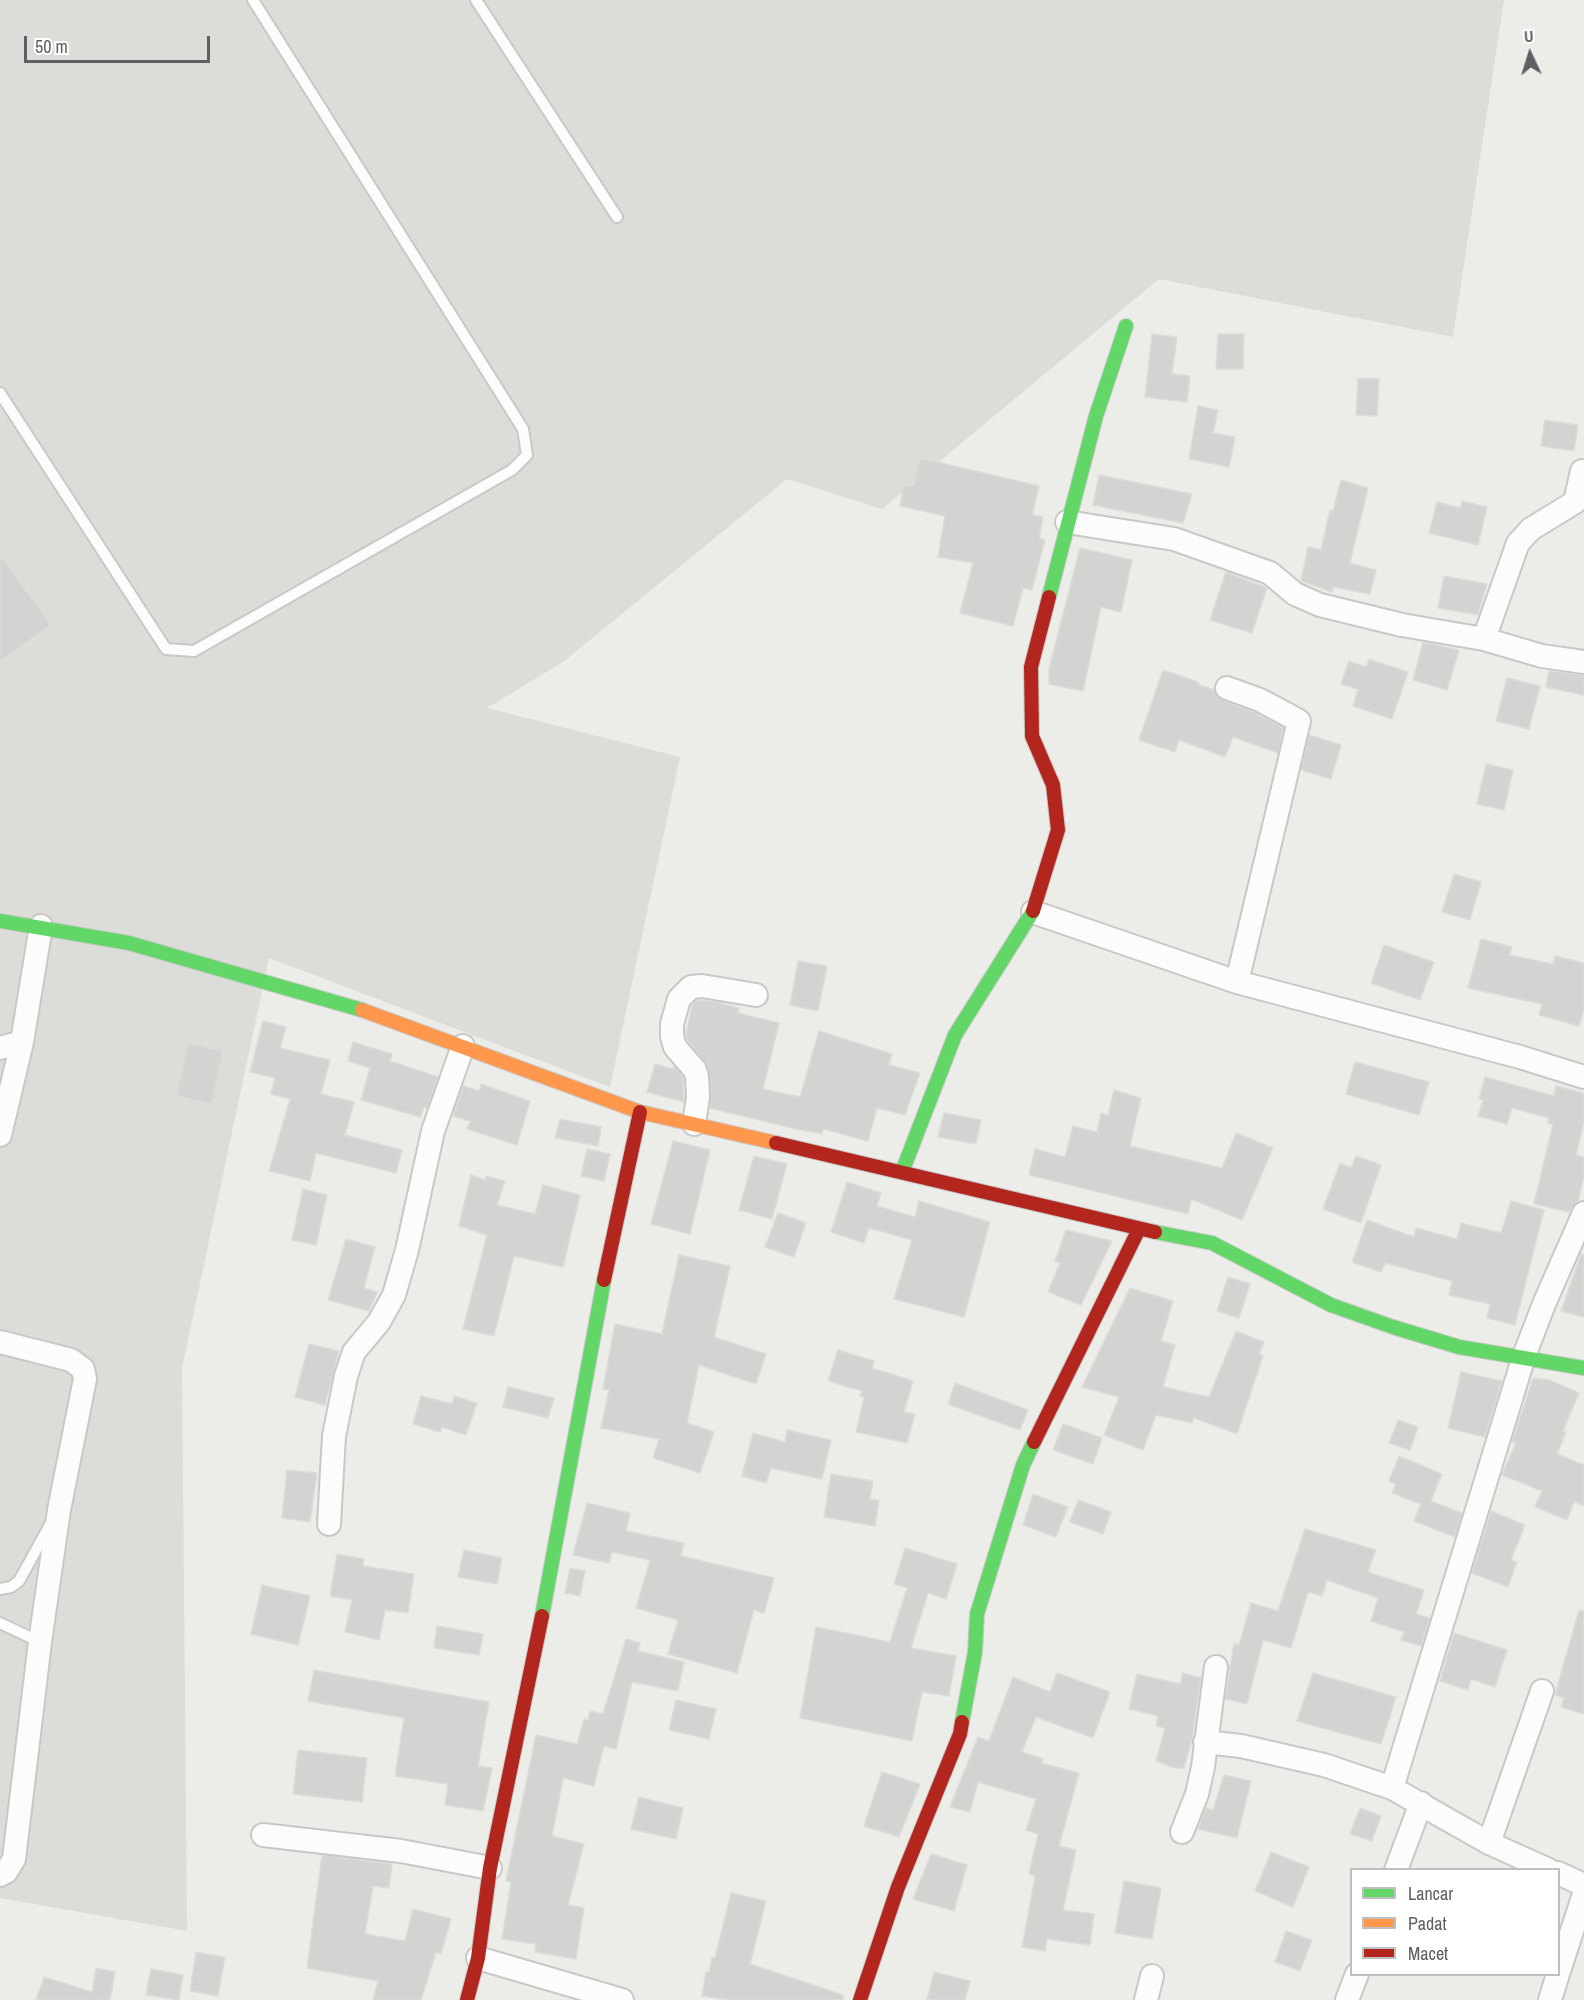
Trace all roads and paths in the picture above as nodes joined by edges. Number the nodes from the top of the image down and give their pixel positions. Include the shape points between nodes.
1 (253, 0) edge
2 (476, 0) edge
3 (617, 217) dead end
4 (1126, 326) dead end
5 (0, 393) edge
6 (1582, 471) dead end
7 (1067, 522) junction
8 (1484, 639) junction
9 (1584, 662) edge
10 (1227, 688) dead end
11 (1033, 912) junction
12 (0, 921) edge
13 (41, 926) junction
14 (1237, 982) junction
15 (756, 995) dead end
16 (22, 1042) junction
17 (463, 1046) junction
18 (0, 1048) edge
19 (1584, 1077) edge
20 (640, 1112) junction
21 (694, 1124) junction
22 (0, 1135) edge
23 (902, 1172) junction
24 (1584, 1213) edge
25 (1139, 1229) junction
26 (0, 1342) edge
27 (1524, 1356) junction
28 (1584, 1368) edge
29 (59, 1510) junction
30 (329, 1524) dead end
31 (0, 1589) edge
32 (0, 1623) edge
33 (40, 1642) junction
34 (1216, 1667) dead end
35 (1542, 1691) dead end
36 (1205, 1742) junction
37 (1392, 1788) junction
38 (1421, 1803) junction
39 (1182, 1832) dead end
40 (263, 1836) dead end
41 (1489, 1843) junction
42 (490, 1868) junction
43 (1396, 1868) edge
44 (1548, 1868) edge
45 (0, 1875) edge
46 (1560, 1875) edge
47 (1584, 1885) edge
48 (1584, 1894) edge
49 (478, 1958) junction
50 (1560, 1968) edge
51 (1152, 1976) dead end
52 (1356, 1976) edge
53 (1557, 1976) edge
54 (467, 2000) edge
55 (622, 2000) edge
56 (860, 2000) edge
57 (1146, 2000) edge
58 (1347, 2000) edge
59 (1550, 2000) edge

1 - 5 lane via 523,429 527,454 512,470 194,651 166,650
2 - 3 lane
4 - 7 street
6 - 8 street via 1575,502 1531,529 1518,543
7 - 8 street via 1174,538 1270,573 1295,594 1320,605
7 - 11 street via 1031,667 1032,736 1053,785 1058,830
8 - 9 street via 1542,656
10 - 14 street via 1299,721
11 - 14 street
11 - 23 street via 955,1035
12 - 13 street
13 - 16 street
13 - 17 street via 129,944 295,990 383,1016
14 - 19 street
15 - 21 street via 702,986 691,987 679,999 672,1036 675,1047 697,1077
16 - 18 street
16 - 22 street
17 - 20 street
17 - 30 street via 433,1131 394,1295 379,1322 354,1352 346,1376 334,1436
20 - 21 street
20 - 42 street
21 - 23 street
23 - 25 street
24 - 27 street
25 - 27 street via 1212,1243 1331,1305 1393,1327 1460,1347
25 - 56 street via 1023,1465 977,1614 975,1652 960,1734 898,1887
26 - 29 street via 71,1360 82,1369 85,1386
27 - 28 street
27 - 37 street
29 - 31 lane via 19,1581
29 - 33 street
32 - 33 lane
33 - 45 street via 14,1860
34 - 36 street
35 - 41 street
36 - 37 street via 1323,1765
36 - 39 street via 1197,1794
37 - 38 street
38 - 41 street
38 - 43 street
40 - 42 street via 401,1851
41 - 44 street
42 - 49 street
46 - 47 street
48 - 50 street
49 - 54 street
49 - 55 street
51 - 57 street
52 - 58 street
53 - 59 street

